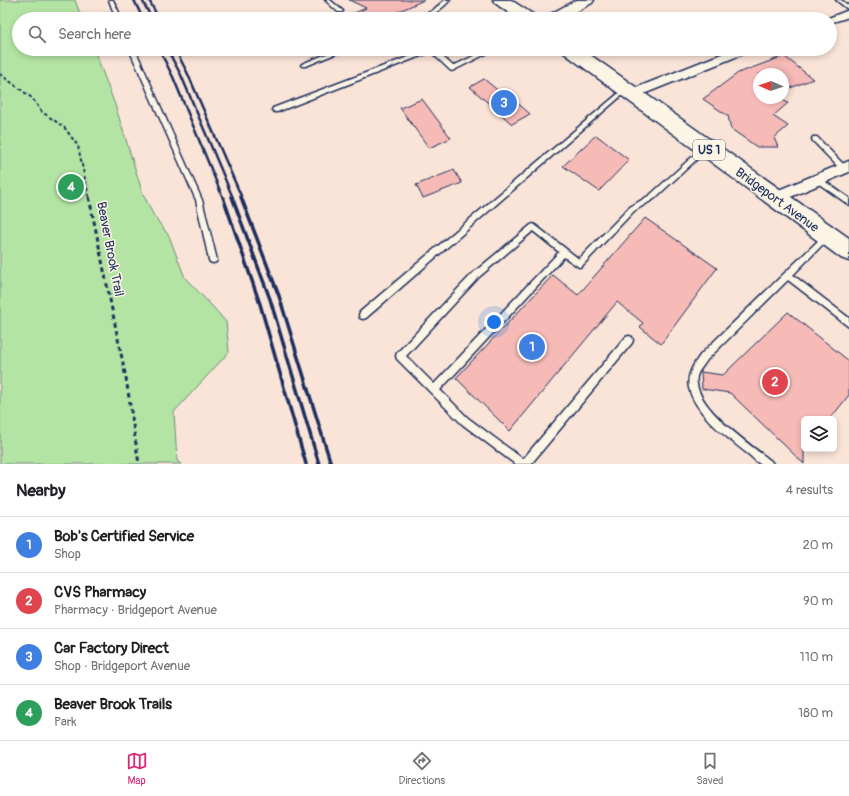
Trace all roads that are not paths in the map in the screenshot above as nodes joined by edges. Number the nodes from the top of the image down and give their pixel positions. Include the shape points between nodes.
1 (111, 0) edge
2 (327, 0) edge
3 (501, 0) edge
4 (587, 0) edge
5 (840, 0) edge
6 (445, 1) edge
7 (849, 8) edge
8 (340, 11) dead end
9 (116, 12) edge
10 (434, 12) edge
11 (518, 12) edge
12 (565, 12) edge
13 (849, 13) edge
14 (837, 17) edge
15 (135, 56) edge
16 (328, 56) edge
17 (416, 56) edge
18 (438, 56) edge
19 (479, 56) edge
20 (580, 56) edge
21 (725, 56) edge
22 (304, 66) dead end
23 (629, 91) junction
24 (275, 110) dead end
25 (815, 139) dead end
26 (706, 148) junction
27 (846, 167) edge
28 (817, 179) junction
29 (774, 198) junction
30 (849, 202) edge
31 (827, 236) junction
32 (849, 251) edge
33 (564, 252) junction
34 (213, 260) dead end
35 (787, 275) junction
36 (363, 315) dead end
37 (849, 323) edge
38 (629, 340) dead end
39 (434, 391) junction
40 (524, 464) edge
41 (768, 464) edge

1 - 9 lane
2 - 8 lane
3 - 11 main road
4 - 12 street
5 - 7 lane
6 - 10 lane
13 - 14 street
15 - 34 lane via 200,200
16 - 22 lane
17 - 24 lane
18 - 19 lane via 452,69
20 - 23 main road, Bridgeport Avenue / US 1
21 - 23 street
23 - 26 main road, Bridgeport Avenue / US 1
23 - 36 lane
25 - 27 lane
26 - 29 main road, Bridgeport Avenue / US 1
26 - 33 lane via 652,197 632,209 579,264
27 - 28 street
28 - 29 street
28 - 30 lane
29 - 31 main road, Bridgeport Avenue / US 1
31 - 32 main road, Bridgeport Avenue / US 1
31 - 35 lane
33 - 39 lane
33 - 39 lane via 533,227 476,275 400,356
35 - 37 lane
35 - 41 lane via 704,357 693,376 693,389 710,416
38 - 40 lane
39 - 40 lane via 465,421

